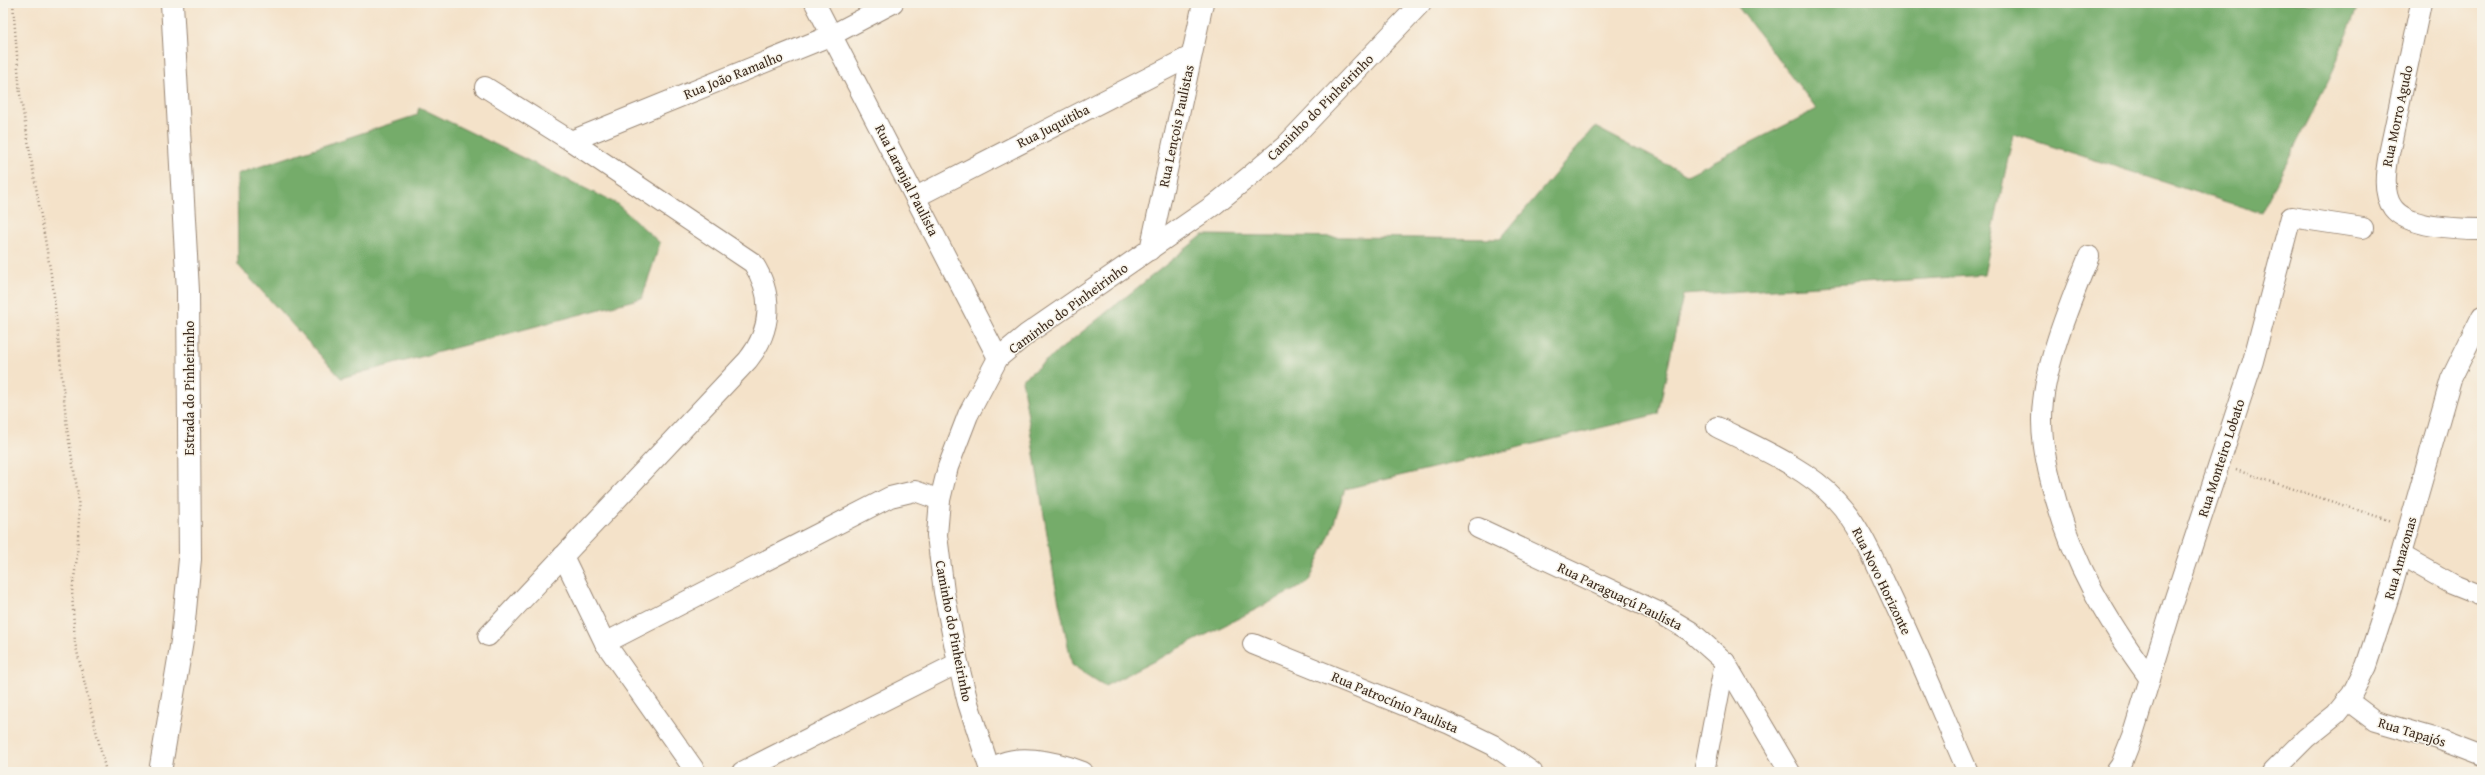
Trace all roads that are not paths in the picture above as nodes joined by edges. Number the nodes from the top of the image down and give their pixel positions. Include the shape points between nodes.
1 (172, 3) edge
2 (815, 3) edge
3 (893, 3) edge
4 (1203, 3) edge
5 (1420, 3) edge
6 (2421, 3) edge
7 (832, 35) junction
8 (1191, 56) junction
9 (485, 87) dead end
10 (571, 141) junction
11 (916, 197) junction
12 (2363, 228) dead end
13 (2482, 229) edge
14 (1150, 250) junction
15 (2089, 256) dead end
16 (2481, 318) edge
17 (998, 358) junction
18 (1718, 427) dead end
19 (940, 500) junction
20 (1478, 528) dead end
21 (2401, 555) junction
22 (563, 556) junction
23 (2482, 596) edge
24 (488, 636) dead end
25 (605, 643) junction
26 (1253, 644) dead end
27 (1725, 662) junction
28 (958, 663) junction
29 (2150, 679) junction
30 (2347, 700) junction
31 (2482, 756) edge
32 (2122, 770) edge
33 (989, 771) edge
34 (160, 772) edge
35 (696, 772) edge
36 (742, 772) edge
37 (1083, 772) edge
38 (1532, 772) edge
39 (1704, 772) edge
40 (1790, 772) edge
41 (1968, 772) edge
42 (2272, 772) edge

1 - 34 main road, Estrada do Pinheirinho via 188,291 190,559 182,641
2 - 7 street, Rua Laranjal Paulista
3 - 7 street, Rua João Ramalho
4 - 8 street, Rua Lençois Paulistas
5 - 14 street, Caminho do Pinheirinho via 1286,145 1214,205
6 - 13 street, Rua Morro Agudo via 2388,154 2385,175 2388,194 2392,207 2400,215 2414,221 2446,227
7 - 10 street, Rua João Ramalho
7 - 11 street, Rua Laranjal Paulista
8 - 11 street, Rua Juquitiba
8 - 14 street, Rua Lençois Paulistas
9 - 10 street
10 - 22 street via 753,263 765,287 768,314 762,339 748,360
11 - 17 street, Rua Laranjal Paulista
12 - 29 street, Rua Monteiro Lobato via 2291,217 2253,361
14 - 17 street, Caminho do Pinheirinho
15 - 29 street via 2057,341 2047,383 2041,420 2045,459 2075,557 2099,604
16 - 21 street, Rua Amazonas via 2451,379
17 - 19 street, Caminho do Pinheirinho via 968,415 948,467
18 - 41 street, Rua Novo Horizonte via 1772,455 1812,480 1836,499 1875,562
19 - 25 street via 915,491 890,497
19 - 28 street, Caminho do Pinheirinho via 938,535 944,592
20 - 27 street, Rua Paraguaçú Paulista via 1658,612 1690,631
21 - 23 street via 2452,584
21 - 30 street, Rua Amazonas via 2366,666
22 - 24 street
22 - 25 street
25 - 35 street
26 - 38 street, Rua Patrocínio Paulista via 1450,724 1493,745
27 - 39 street
27 - 40 street, Rua Paraguaçú Paulista
28 - 33 street, Caminho do Pinheirinho
28 - 36 street
29 - 32 street, Rua Monteiro Lobato
30 - 31 street, Rua Tapajós via 2375,721 2438,739
30 - 42 street, Rua Amazonas via 2336,714 2306,738
33 - 37 street via 1021,759 1038,759 1063,764

